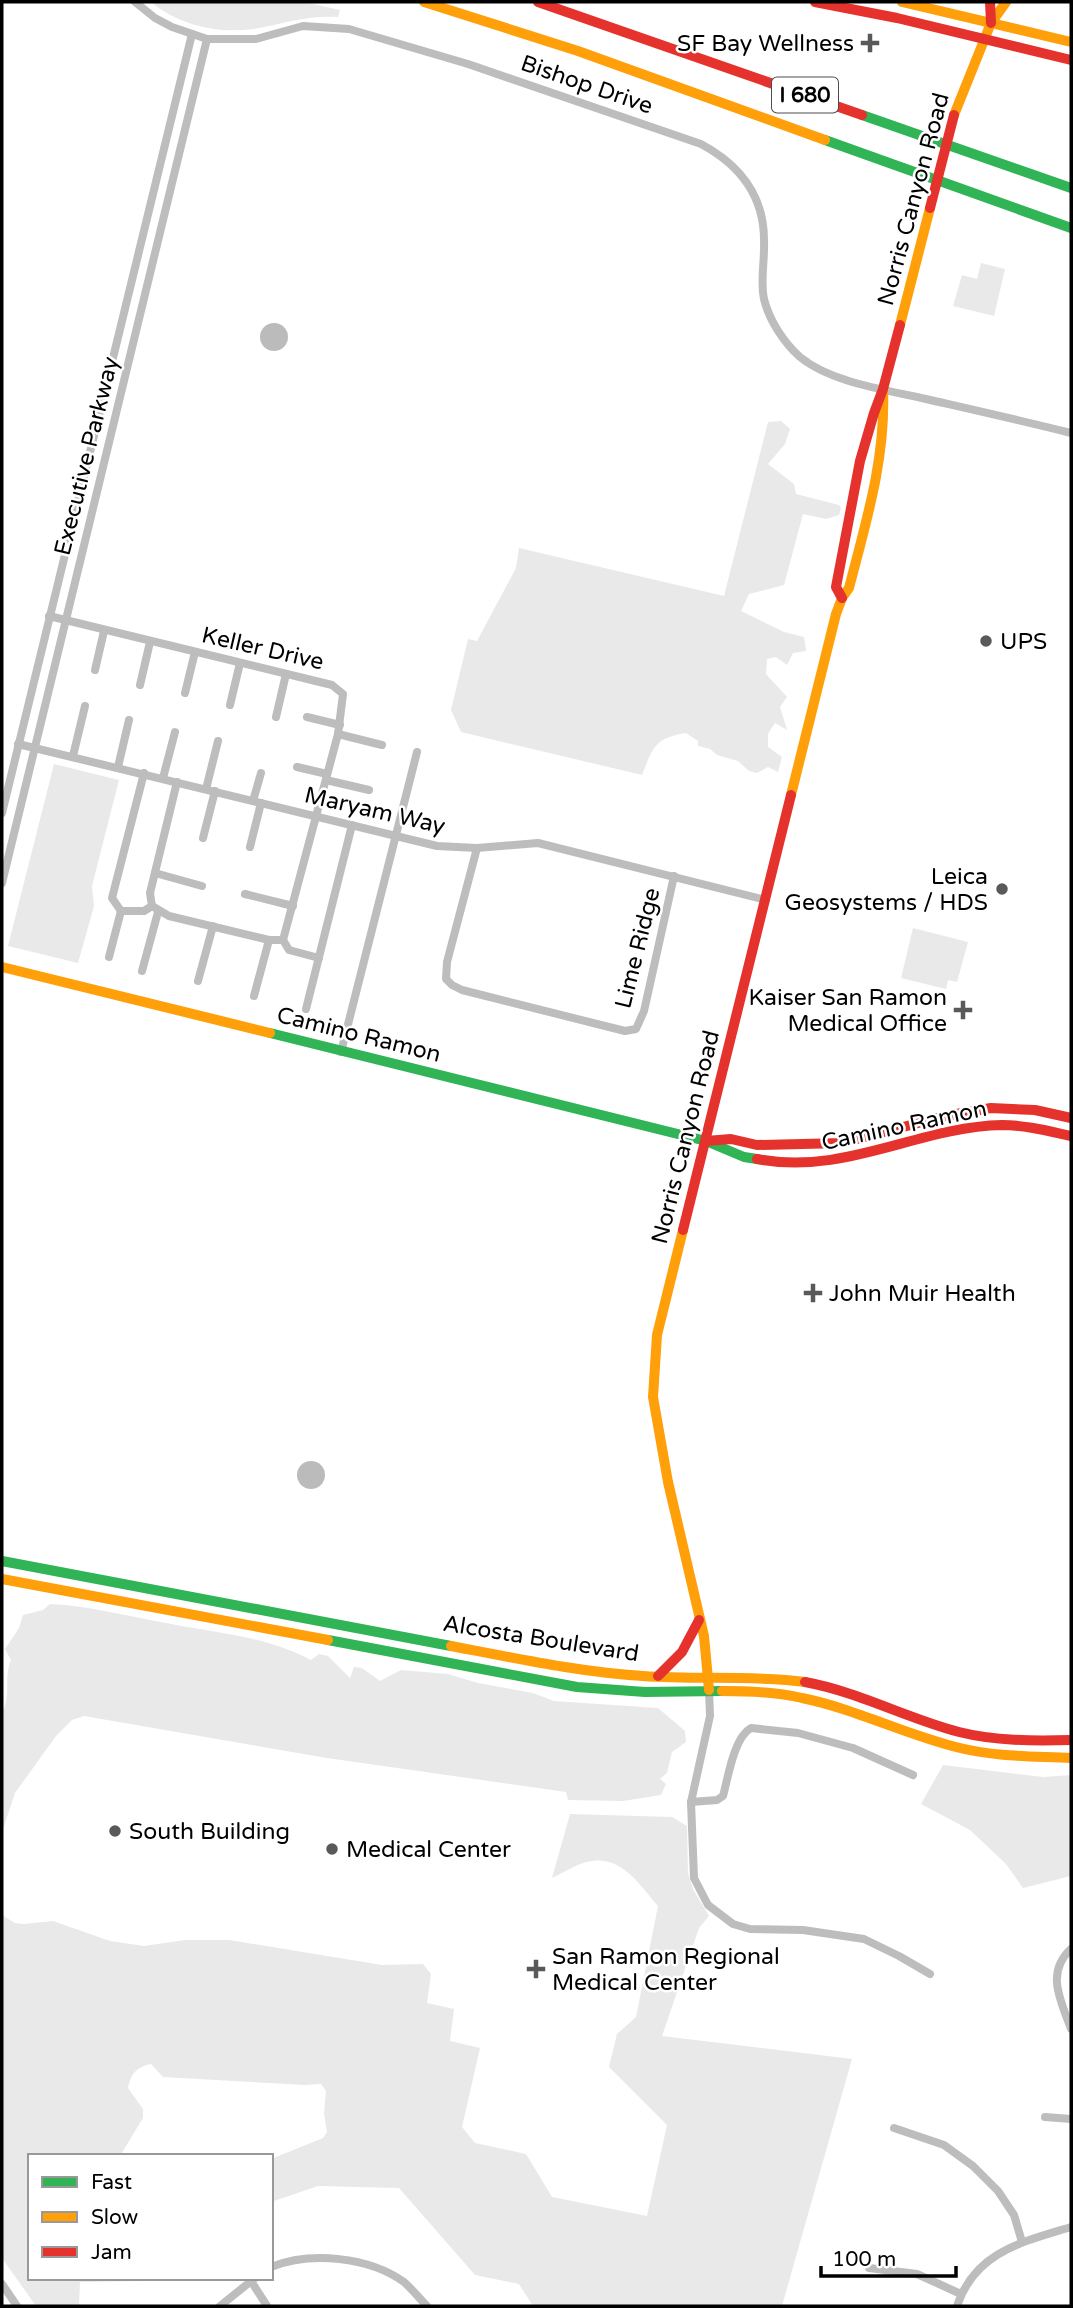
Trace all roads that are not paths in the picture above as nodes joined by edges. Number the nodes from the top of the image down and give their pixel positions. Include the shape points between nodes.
1 (135, 2) edge
2 (424, 2) edge
3 (538, 2) edge
4 (815, 2) edge
5 (902, 2) edge
6 (990, 2) edge
7 (1006, 2) edge
8 (991, 23) junction
9 (192, 34) junction
10 (207, 39) junction
11 (984, 40) junction
12 (1071, 43) edge
13 (1071, 60) edge
14 (1071, 188) edge
15 (1071, 228) edge
16 (883, 389) junction
17 (1071, 433) edge
18 (842, 598) junction
19 (49, 616) junction
20 (65, 620) junction
21 (104, 631) junction
22 (44, 639) junction
23 (150, 642) junction
24 (60, 643) junction
25 (195, 652) junction
26 (240, 663) junction
27 (95, 670) dead end
28 (286, 674) junction
29 (140, 685) dead end
30 (185, 693) dead end
31 (230, 705) dead end
32 (85, 706) dead end
33 (275, 717) dead end
34 (307, 717) dead end
35 (129, 720) dead end
36 (339, 730) junction
37 (175, 732) dead end
38 (218, 741) dead end
39 (18, 744) junction
40 (382, 745) dead end
41 (35, 748) junction
42 (417, 752) dead end
43 (73, 756) junction
44 (118, 766) junction
45 (297, 767) dead end
46 (144, 773) junction
47 (261, 773) dead end
48 (326, 777) junction
49 (163, 778) junction
50 (177, 782) junction
51 (210, 790) junction
52 (369, 790) dead end
53 (257, 802) junction
54 (2, 813) edge
55 (316, 816) junction
56 (352, 825) junction
57 (396, 836) junction
58 (203, 838) dead end
59 (250, 847) dead end
60 (477, 848) junction
61 (155, 873) junction
62 (674, 876) junction
63 (2, 883) edge
64 (202, 886) dead end
65 (245, 894) dead end
66 (766, 900) junction
67 (293, 906) junction
68 (155, 909) junction
69 (121, 911) junction
70 (213, 926) junction
71 (269, 940) junction
72 (283, 940) junction
73 (109, 957) dead end
74 (319, 958) junction
75 (2, 967) edge
76 (142, 971) dead end
77 (198, 981) dead end
78 (254, 996) dead end
79 (306, 1009) dead end
80 (341, 1052) junction
81 (1071, 1118) edge
82 (1071, 1136) edge
83 (706, 1142) junction
84 (2, 1561) edge
85 (2, 1579) edge
86 (700, 1618) junction
87 (709, 1675) junction
88 (659, 1676) junction
89 (709, 1690) junction
90 (1071, 1740) edge
91 (1071, 1758) edge
92 (913, 1775) dead end
93 (691, 1801) junction
94 (1071, 1949) edge
95 (930, 1974) dead end
96 (1071, 2029) edge
97 (1045, 2117) dead end
98 (1071, 2119) edge
99 (894, 2128) dead end
100 (1071, 2227) edge
101 (1022, 2242) junction
102 (273, 2266) edge
103 (869, 2268) dead end
104 (253, 2280) edge
105 (2, 2284) edge
106 (961, 2294) junction
107 (17, 2306) edge
108 (220, 2306) edge
109 (267, 2306) edge
110 (427, 2306) edge
111 (957, 2306) edge

1 - 9 street, Bishop Drive via 155,18
2 - 15 main road, I 680 via 578,51
3 - 14 main road, I 680
4 - 11 main road
5 - 8 main road
6 - 8 main road, Norris Canyon Road
7 - 8 main road, Norris Canyon Road
8 - 11 main road, Norris Canyon Road
8 - 12 main road
9 - 10 street, Bishop Drive
9 - 19 street, Executive Parkway
10 - 16 street, Bishop Drive via 256,39 303,26 349,29 468,64 701,144 736,167 758,201 764,240 764,300 785,340 821,371
10 - 20 street, Executive Parkway
11 - 13 main road
11 - 16 main road, Norris Canyon Road, bridge via 954,115
16 - 17 street, Bishop Drive
16 - 18 main road, Norris Canyon Road via 886,418 873,489 849,588
16 - 18 main road, Norris Canyon Road via 854,489 836,587
18 - 66 main road, Norris Canyon Road
19 - 20 street, Keller Drive
19 - 22 street, Executive Parkway
20 - 21 street, Keller Drive
20 - 24 street, Executive Parkway
21 - 23 street, Keller Drive
21 - 27 street
22 - 24 street
22 - 39 street, Executive Parkway
23 - 25 street, Keller Drive
23 - 29 street
24 - 41 street, Executive Parkway
25 - 26 street, Keller Drive
25 - 30 street
26 - 28 street, Keller Drive
26 - 31 street
28 - 33 street
28 - 36 street, Keller Drive via 340,690 344,700
32 - 43 street
34 - 36 street
35 - 44 street
36 - 40 street
36 - 48 street, Keller Drive
37 - 49 street
38 - 51 street
39 - 41 street, Maryam Way
39 - 54 street, Executive Parkway
41 - 43 street, Maryam Way
41 - 63 street, Executive Parkway
42 - 57 street
43 - 44 street, Maryam Way
44 - 46 street, Maryam Way
45 - 48 street
46 - 49 street, Maryam Way
46 - 69 street via 114,889 113,898
47 - 53 street
48 - 52 street
48 - 55 street, Keller Drive
49 - 50 street, Maryam Way
50 - 51 street, Maryam Way
50 - 61 street
51 - 53 street, Maryam Way
51 - 58 street
53 - 55 street, Maryam Way
53 - 59 street
55 - 56 street, Maryam Way
55 - 67 street, Keller Drive
56 - 57 street, Maryam Way
56 - 74 street
57 - 60 street, Maryam Way via 437,846
57 - 80 street
60 - 62 street, Maryam Way via 538,843
60 - 62 street, Lime Ridge via 446,979 462,990 625,1031 636,1029 644,1011
61 - 64 street
61 - 68 street via 150,893
62 - 66 street, Maryam Way
65 - 67 street
66 - 83 main road, Norris Canyon Road
67 - 72 street, Keller Drive
68 - 69 street
68 - 70 street
68 - 76 street
69 - 73 street
70 - 71 street
70 - 77 street
71 - 72 street
71 - 78 street
72 - 74 street via 289,950
74 - 79 street
75 - 80 main road, Camino Ramon
80 - 83 main road, Camino Ramon
81 - 83 main road, Camino Ramon via 991,1108 808,1147 731,1139
82 - 83 main road, Camino Ramon via 996,1126 807,1165 767,1163
83 - 86 main road, Norris Canyon Road via 657,1335 653,1402
84 - 88 main road, Alcosta Boulevard via 559,1666
85 - 89 main road, Alcosta Boulevard via 578,1686
86 - 87 main road, Norris Canyon Road
86 - 88 main road via 682,1652
87 - 88 main road, Alcosta Boulevard
87 - 89 main road, Norris Canyon Road
87 - 90 main road, Alcosta Boulevard via 825,1686 946,1729 983,1736 1032,1742
89 - 91 main road, Alcosta Boulevard via 799,1698 980,1753 1018,1759
89 - 93 street via 710,1716
92 - 93 street via 853,1748 799,1733 751,1728 744,1732 723,1796
93 - 95 street via 694,1878 708,1905 721,1916 750,1929 803,1930 864,1939
94 - 96 street via 1056,1971 1056,1988
97 - 98 street
99 - 101 street via 944,2145 973,2166 1014,2215
100 - 101 street
101 - 106 street via 988,2261
102 - 110 street via 289,2260 366,2264 407,2284
103 - 106 street via 917,2274
104 - 108 street
104 - 109 street
105 - 107 street
106 - 111 street

